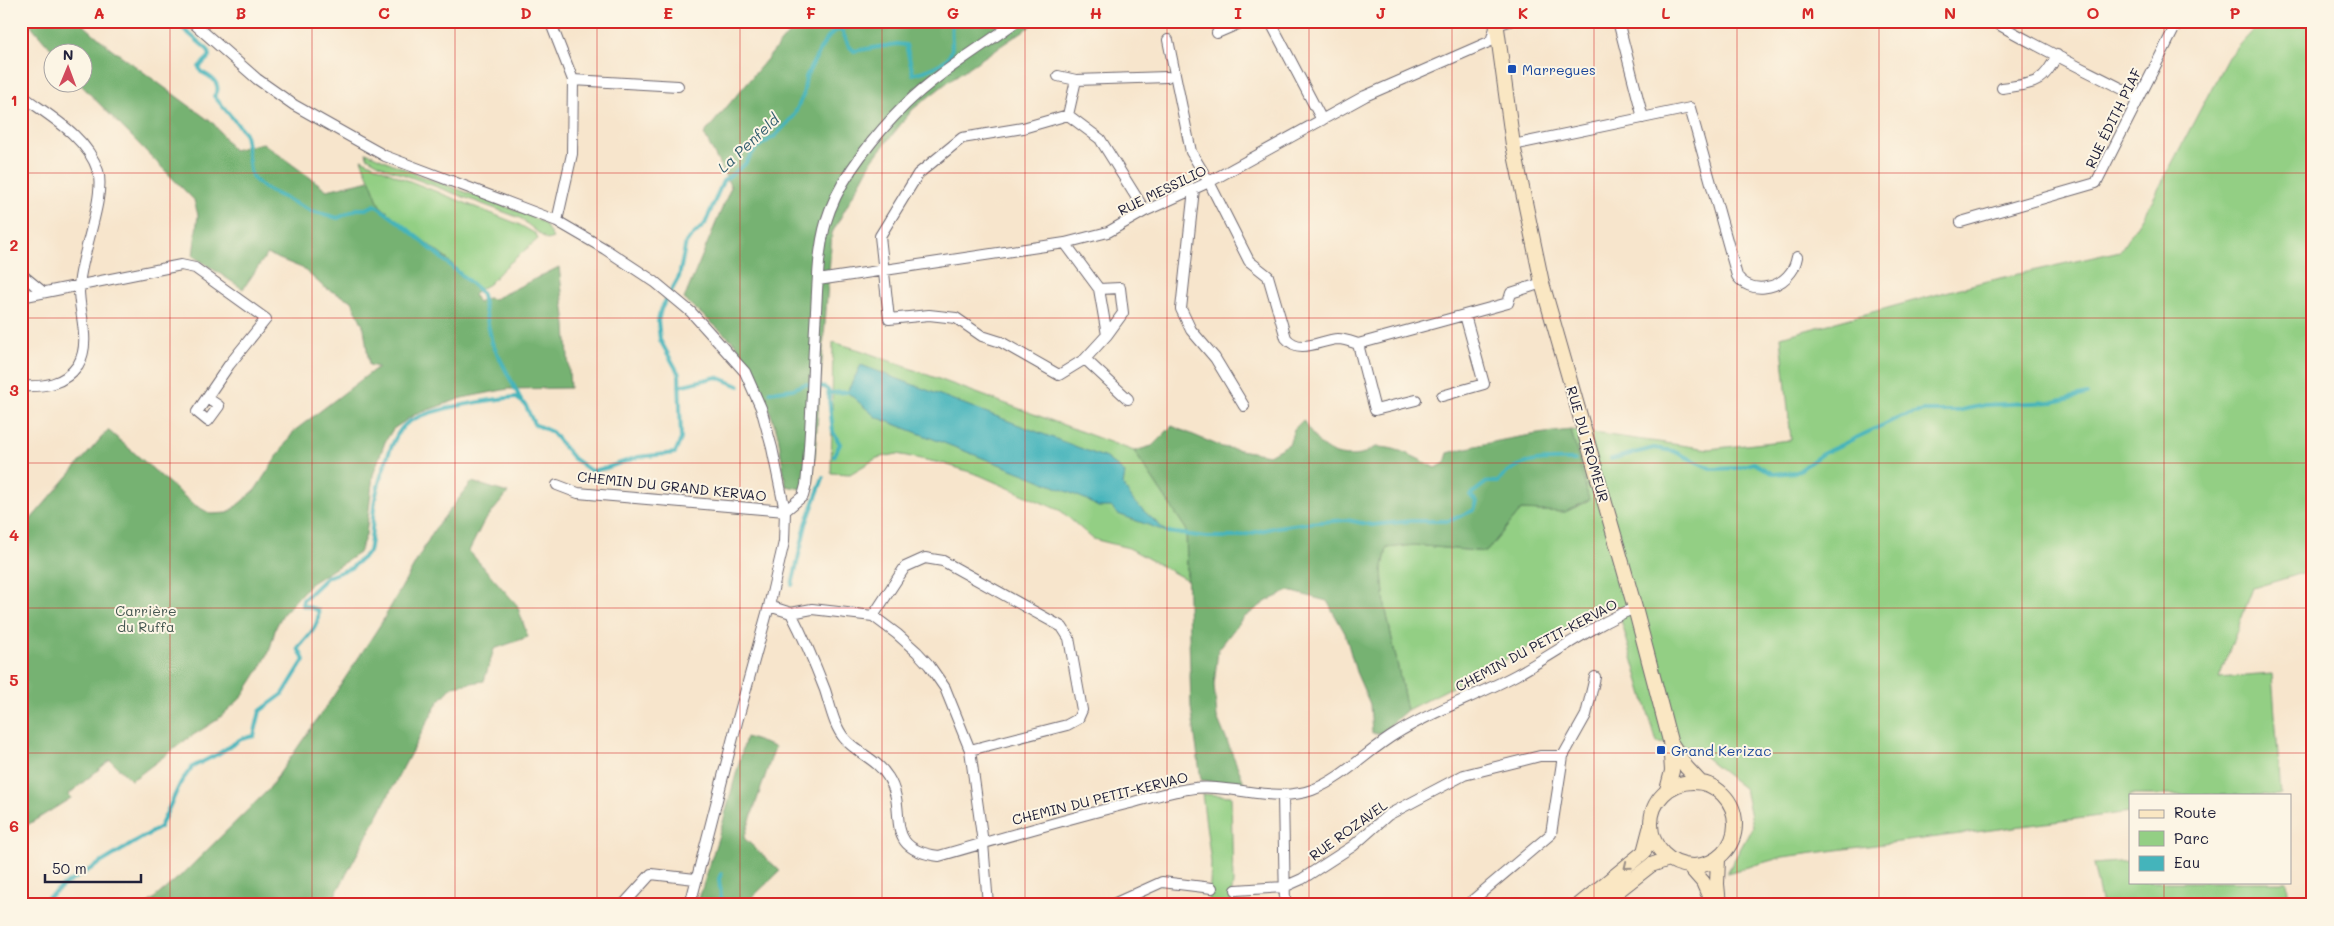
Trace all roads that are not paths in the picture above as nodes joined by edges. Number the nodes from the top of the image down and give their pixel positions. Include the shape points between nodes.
1 (191, 21) edge
2 (550, 21) edge
3 (1017, 21) edge
4 (1245, 21) edge
5 (1270, 21) edge
6 (1510, 21) edge
7 (1618, 21) edge
8 (1993, 21) edge
9 (2178, 21) edge
10 (1494, 23) edge
11 (1217, 33) dead end
12 (1168, 40) dead end
13 (1491, 41) junction
14 (2057, 55) junction
15 (1058, 76) dead end
16 (1167, 77) dead end
17 (573, 80) junction
18 (1076, 80) junction
19 (678, 86) dead end
20 (2002, 88) dead end
21 (21, 95) edge
22 (2138, 97) junction
23 (1068, 115) junction
24 (1643, 118) junction
25 (1322, 120) junction
26 (1513, 145) junction
27 (1209, 182) junction
28 (1194, 189) junction
29 (1145, 211) junction
30 (557, 220) junction
31 (1961, 222) dead end
32 (1065, 243) junction
33 (1797, 258) dead end
34 (884, 270) junction
35 (21, 274) edge
36 (818, 280) junction
37 (1542, 283) junction
38 (79, 286) junction
39 (1099, 289) junction
40 (43, 292) junction
41 (21, 297) edge
42 (1465, 315) junction
43 (1108, 335) junction
44 (1358, 344) junction
45 (1085, 359) junction
46 (21, 386) edge
47 (1442, 396) dead end
48 (207, 398) dead end
49 (1128, 399) dead end
50 (1416, 400) dead end
51 (1244, 406) dead end
52 (556, 485) dead end
53 (785, 511) junction
54 (769, 606) junction
55 (1635, 608) junction
56 (791, 613) junction
57 (874, 616) junction
58 (1595, 677) dead end
59 (1670, 741) junction
60 (970, 750) junction
61 (1563, 756) junction
62 (1700, 782) junction
63 (1667, 790) junction
64 (1284, 795) junction
65 (1650, 826) junction
66 (983, 843) junction
67 (1669, 859) junction
68 (1718, 859) junction
69 (1689, 866) junction
70 (695, 879) junction
71 (1284, 887) junction
72 (1212, 888) dead end
73 (1236, 890) dead end
74 (623, 905) edge
75 (690, 905) edge
76 (988, 905) edge
77 (1111, 905) edge
78 (1284, 905) edge
79 (1467, 905) edge
80 (1579, 905) edge
81 (1600, 905) edge
82 (1713, 905) edge
83 (1719, 905) edge

1 - 30 street via 257,79 294,105 385,156
2 - 17 street
3 - 36 street via 933,82 883,128 842,186 830,210
4 - 11 street
5 - 25 street
6 - 10 street
7 - 24 street
8 - 14 street
9 - 22 street, RUE ÉDITH PIAF
10 - 13 main road, RUE DU TROMEUR
10 - 26 main road, RUE DU TROMEUR
12 - 27 street via 1191,152
13 - 25 street, RUE MESSILIO via 1365,96
13 - 26 main road, RUE DU TROMEUR via 1501,103
14 - 20 street via 2050,70 2038,82
14 - 22 street
15 - 18 street
16 - 18 street
17 - 19 street
17 - 30 street via 572,154
18 - 23 street
21 - 38 street via 78,138 90,153 99,173
22 - 31 street, RUE ÉDITH PIAF via 2096,183
23 - 29 street via 1100,139
23 - 34 street via 1022,128 962,138 918,174 880,236
24 - 26 street
24 - 33 street via 1690,108 1737,276 1743,284 1760,288 1772,285 1792,271
25 - 27 street, RUE MESSILIO
26 - 37 main road, RUE DU TROMEUR
27 - 28 street, RUE MESSILIO
27 - 44 street via 1249,262 1268,276 1290,343 1302,347 1339,339
28 - 29 street, RUE MESSILIO
28 - 51 street via 1181,309 1191,330 1214,358
29 - 32 street, RUE MESSILIO via 1108,232
30 - 53 street via 654,282 691,312 745,372 761,408
32 - 34 street, RUE MESSILIO
32 - 39 street
34 - 36 street, RUE MESSILIO
34 - 45 street via 889,319 929,315 956,318 982,336 1001,342 1059,375
35 - 40 street
36 - 53 street via 803,496
37 - 42 street via 1511,293 1508,303
37 - 55 main road, RUE DU TROMEUR
38 - 40 street
38 - 46 street via 84,346 80,362 72,373 58,382 42,387
38 - 48 street via 181,264 195,268 266,319
39 - 43 street
39 - 43 street via 1120,288 1123,313
40 - 41 street
42 - 44 street
42 - 47 street via 1484,384
43 - 45 street
44 - 50 street via 1376,410
45 - 49 street
52 - 53 street, CHEMIN DU GRAND KERVAO via 578,493
53 - 54 street via 784,542
54 - 56 street
54 - 70 street
55 - 59 main road, RUE DU TROMEUR
55 - 64 street, CHEMIN DU PETIT-KERVAO via 1609,619 1516,675 1398,732 1333,780 1300,794
56 - 57 street via 812,609
56 - 66 street, CHEMIN DU PETIT-KERVAO via 844,739 888,776 900,830 909,847 921,854 939,856
57 - 60 street via 929,665 945,688
57 - 60 street via 904,567 926,558 943,561 1062,627 1069,638 1077,677 1082,710 1078,719 1067,725
58 - 61 street via 1586,715
59 - 62 main road, RUE DU TROMEUR
59 - 63 main road, RUE DU TROMEUR via 1672,771
60 - 66 street
61 - 71 street, RUE ROZAVEL via 1540,756 1464,775 1388,815 1353,846
61 - 79 street via 1551,834
62 - 63 main road via 1683,782
62 - 68 main road via 1716,787 1728,799 1735,814 1736,831 1730,847
63 - 65 main road via 1655,806
64 - 66 street, CHEMIN DU PETIT-KERVAO via 1228,788 1188,789
64 - 71 street
65 - 67 main road via 1659,850
65 -> 80 main road via 1644,852
66 - 76 street
67 - 69 main road
67 - 81 main road via 1651,865
68 - 69 main road via 1704,865
68 - 83 main road
69 - 82 main road via 1703,882
70 - 74 street via 651,874
70 - 75 street
71 - 73 street
71 - 78 street
72 - 77 street via 1162,882

